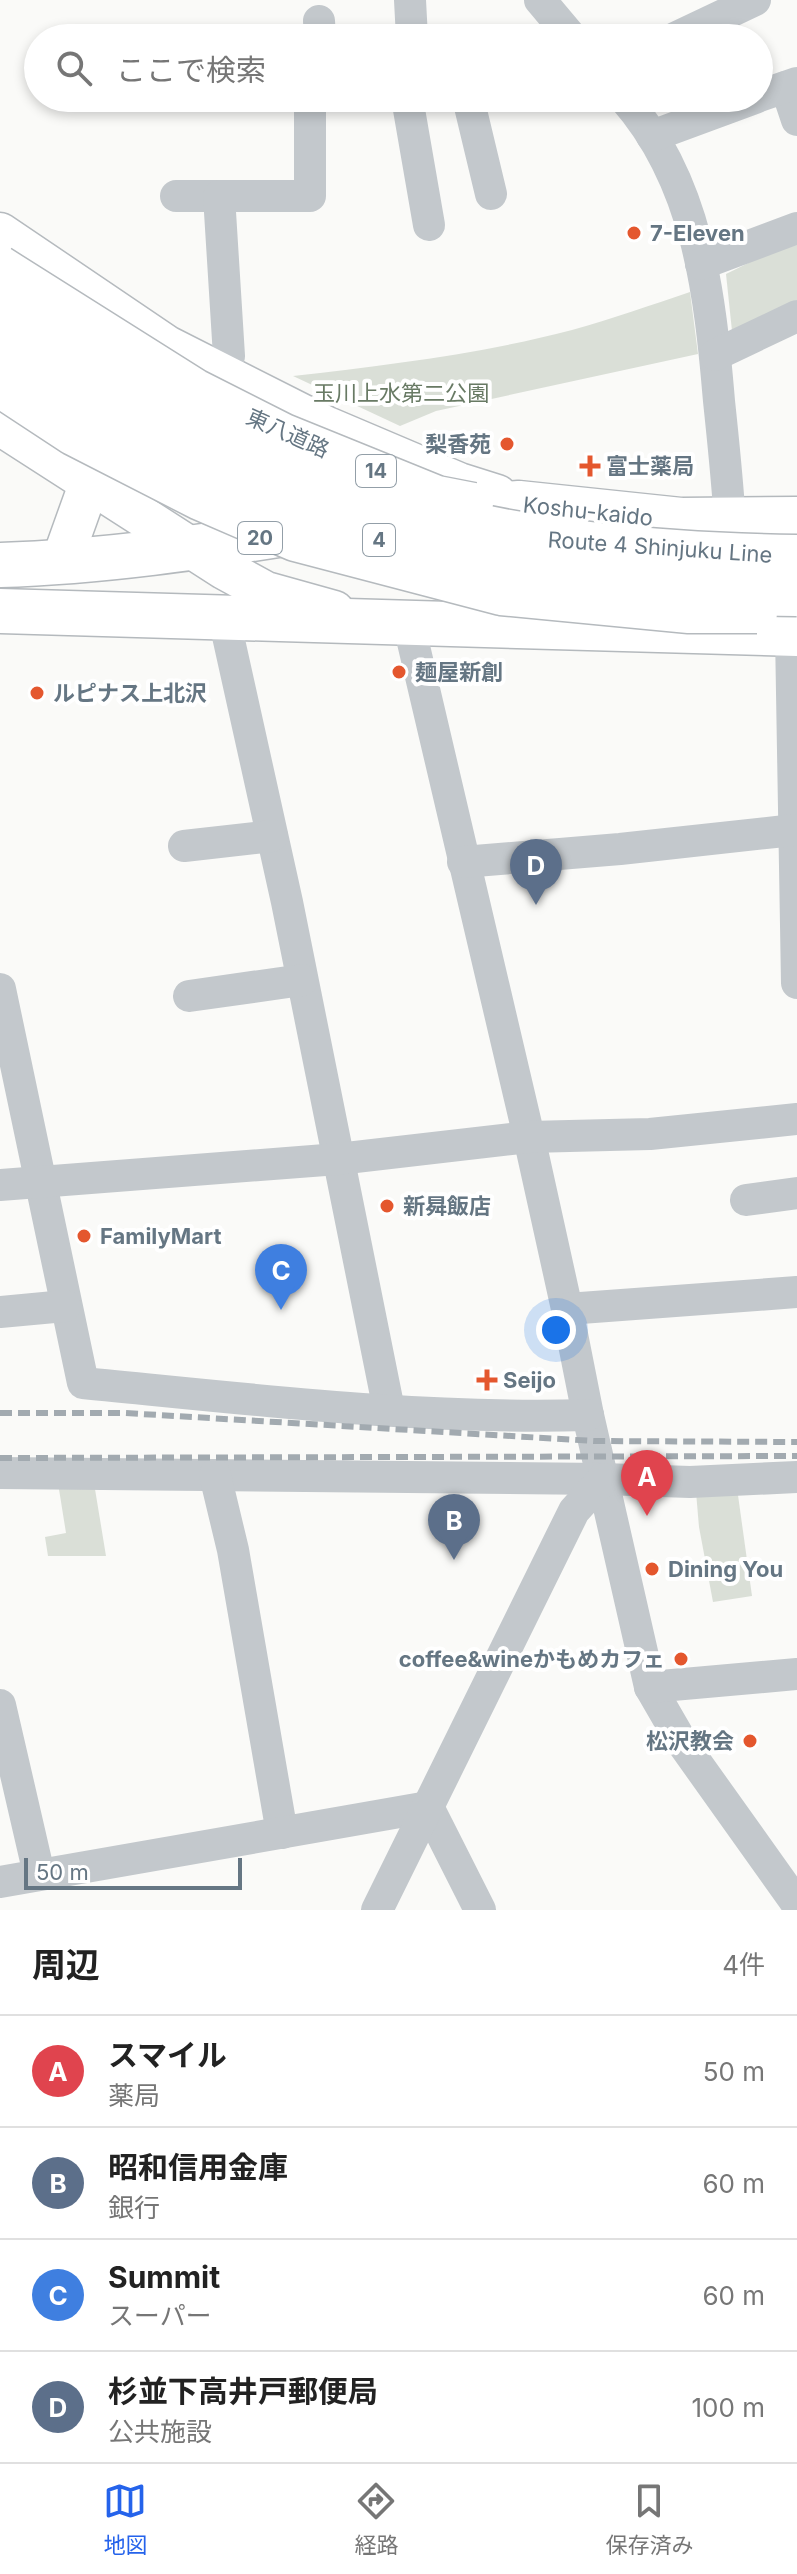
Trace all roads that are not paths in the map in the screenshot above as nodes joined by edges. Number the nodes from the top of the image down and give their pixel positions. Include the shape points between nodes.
1 (410, 0) edge
2 (540, 0) edge
3 (755, 0) edge
4 (411, 24) edge
5 (553, 24) edge
6 (704, 24) edge
7 (774, 91) edge
8 (310, 112) edge
9 (409, 112) edge
10 (471, 112) edge
11 (636, 112) edge
12 (717, 112) edge
13 (797, 120) edge
14 (652, 136) junction
15 (491, 194) dead end
16 (176, 196) dead end
17 (219, 196) junction
18 (429, 225) dead end
19 (797, 228) edge
20 (0, 233) edge
21 (701, 264) junction
22 (0, 266) edge
23 (0, 308) edge
24 (797, 316) edge
25 (0, 355) edge
26 (715, 355) junction
27 (229, 356) dead end
28 (0, 387) edge
29 (0, 425) edge
30 (90, 482) junction
31 (519, 503) junction
32 (730, 519) junction
33 (797, 519) edge
34 (797, 539) edge
35 (196, 548) junction
36 (797, 557) edge
37 (61, 563) junction
38 (0, 565) edge
39 (0, 611) edge
40 (224, 618) junction
41 (795, 619) edge
42 (390, 620) junction
43 (735, 631) junction
44 (794, 830) junction
45 (272, 836) junction
46 (184, 846) dead end
47 (463, 862) junction
48 (302, 980) junction
49 (797, 983) edge
50 (0, 989) edge
51 (189, 996) dead end
52 (797, 1119) edge
53 (529, 1137) junction
54 (338, 1159) junction
55 (39, 1181) junction
56 (0, 1185) edge
57 (797, 1193) edge
58 (746, 1200) dead end
59 (797, 1292) edge
60 (65, 1306) junction
61 (567, 1309) junction
62 (0, 1312) edge
63 (389, 1410) junction
64 (588, 1415) junction
65 (0, 1473) edge
66 (215, 1475) junction
67 (797, 1477) edge
68 (603, 1479) junction
69 (797, 1674) edge
70 (650, 1687) junction
71 (0, 1705) edge
72 (428, 1807) junction
73 (282, 1833) junction
74 (39, 1874) junction
75 (0, 1882) edge
76 (797, 1904) edge
77 (377, 1910) edge
78 (480, 1910) edge

1 - 4 street
2 - 5 street
3 - 6 street
7 - 13 street
8 - 17 street via 310,196
9 - 18 street
10 - 15 street
11 - 14 street
12 - 14 street
14 - 21 street via 667,157
16 - 17 street
17 - 27 street
19 - 21 street
20 - 31 main road, 14 via 167,346 327,427
21 - 26 street
22 - 34 main road, 東八道路 / 14, bridge via 195,389 284,434 437,496 656,532
23 - 36 highway, Route 4 Shinjuku Line / 4, bridge via 119,385 214,436 300,474 393,506 547,540
24 - 26 street
25 - 41 highway, Route 4 Shinjuku Line / 4, bridge via 197,470 283,508 382,541 466,564
26 - 32 street
28 - 41 main road, bridge via 73,435 295,541 501,595
29 - 30 main road
30 - 35 main road
30 - 37 main road
31 - 32 highway, Koshu-kaido / 20 via 681,520
31 - 35 highway, Koshu-kaido / 20 via 431,510
32 - 33 highway, Koshu-kaido / 20
32 - 43 street
35 - 37 highway, Koshu-kaido / 20
35 - 42 main road via 266,592
37 - 38 highway, Koshu-kaido / 20
39 - 40 highway
40 - 42 highway
40 - 45 street
41 - 43 highway
41 - 44 street
42 - 43 highway
42 - 47 street
44 - 47 street
44 - 49 street
45 - 46 street
45 - 48 street
47 - 53 street
48 - 51 street
48 - 54 street
50 - 55 street
52 - 53 street via 650,1134
53 - 54 street
53 - 61 street
54 - 55 street
54 - 63 street
55 - 56 street
55 - 60 street
57 - 58 street
59 - 61 street
60 - 62 street
60 - 63 street via 83,1383
61 - 64 street
63 - 64 street via 504,1418
64 - 68 street
65 - 66 street
66 - 68 street
66 - 73 street
67 - 68 street
68 - 70 street
68 - 72 street via 574,1511
69 - 70 street
70 - 76 street via 683,1744
71 - 74 street
72 - 73 street
72 - 77 street
72 - 78 street
73 - 74 street
74 - 75 street

